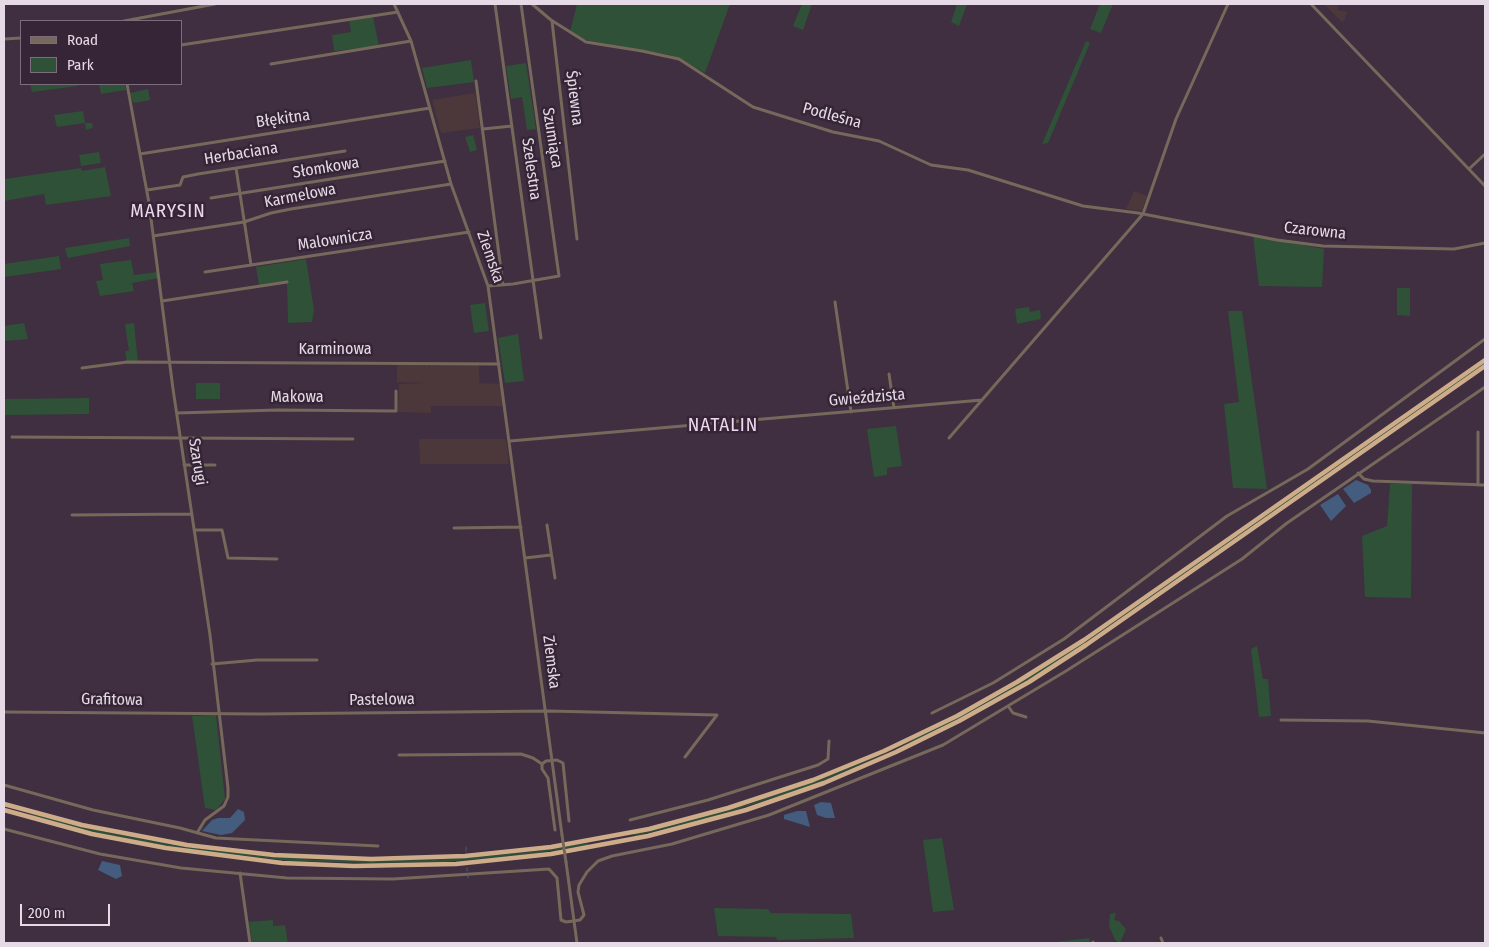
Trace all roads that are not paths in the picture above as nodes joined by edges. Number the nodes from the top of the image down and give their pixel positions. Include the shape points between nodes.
1 (215, 4) edge
2 (394, 4) edge
3 (495, 4) edge
4 (521, 4) edge
5 (532, 4) edge
6 (1228, 4) edge
7 (1311, 4) edge
8 (398, 12) junction
9 (129, 20) edge
10 (552, 20) junction
11 (4, 38) edge
12 (20, 38) edge
13 (411, 41) junction
14 (182, 45) edge
15 (271, 64) dead end
16 (476, 81) dead end
17 (127, 85) edge
18 (430, 108) junction
19 (512, 126) junction
20 (483, 129) junction
21 (345, 151) dead end
22 (140, 154) junction
23 (1485, 154) edge
24 (445, 161) junction
25 (236, 168) junction
26 (1469, 169) junction
27 (451, 184) junction
28 (1485, 186) edge
29 (147, 190) junction
30 (240, 194) junction
31 (211, 198) dead end
32 (1143, 214) junction
33 (244, 222) junction
34 (468, 232) junction
35 (153, 236) junction
36 (576, 239) dead end
37 (1485, 243) edge
38 (251, 265) junction
39 (205, 272) dead end
40 (533, 280) junction
41 (287, 282) dead end
42 (503, 285) junction
43 (488, 286) junction
44 (162, 301) junction
45 (835, 302) dead end
46 (541, 338) dead end
47 (1485, 339) edge
48 (1485, 360) edge
49 (171, 363) junction
50 (499, 364) junction
51 (1485, 366) edge
52 (82, 368) dead end
53 (889, 374) dead end
54 (1485, 387) edge
55 (396, 391) dead end
56 (982, 400) junction
57 (894, 408) junction
58 (851, 412) junction
59 (177, 413) junction
60 (1478, 432) dead end
61 (12, 437) dead end
62 (180, 438) junction
63 (949, 438) dead end
64 (353, 439) dead end
65 (510, 441) junction
66 (184, 465) junction
67 (215, 465) dead end
68 (1358, 473) junction
69 (1478, 485) junction
70 (1485, 485) edge
71 (192, 514) junction
72 (72, 515) dead end
73 (1256, 523) junction
74 (547, 525) dead end
75 (454, 528) dead end
76 (521, 528) junction
77 (194, 530) junction
78 (552, 554) junction
79 (525, 558) junction
80 (277, 559) dead end
81 (1202, 561) junction
82 (555, 578) dead end
83 (317, 660) dead end
84 (212, 664) junction
85 (1008, 706) junction
86 (545, 711) junction
87 (4, 712) edge
88 (219, 713) junction
89 (932, 714) dead end
90 (1026, 716) dead end
91 (1281, 720) dead end
92 (1485, 733) edge
93 (829, 741) dead end
94 (399, 755) dead end
95 (685, 757) dead end
96 (552, 761) junction
97 (542, 764) junction
98 (4, 785) edge
99 (4, 804) edge
100 (4, 810) edge
101 (569, 820) dead end
102 (630, 820) dead end
103 (4, 829) edge
104 (555, 830) dead end
105 (198, 833) junction
106 (378, 846) dead end
107 (240, 873) junction
108 (574, 921) junction
109 (1161, 938) dead end
110 (250, 943) edge
111 (577, 943) edge
112 (1163, 943) edge

1 - 9 street
2 - 8 street, Ziemska
3 - 19 street, Szelestna
4 - 40 street, Szumiąca via 559,276
5 - 10 street, Podleśna
6 - 32 street via 1176,119
7 - 26 street
8 - 13 street, Ziemska
8 - 14 street
10 - 32 street, Podleśna via 586,42 679,59 753,107 834,132 879,141 931,165 968,170 1083,206
10 - 36 street, Śpiewna
11 - 12 street
13 - 15 street
13 - 18 street, Ziemska
16 - 20 street
17 - 22 street, Szarugi
18 - 22 street, Błękitna
18 - 24 street, Ziemska
19 - 20 street
19 - 40 street, Szelestna
20 - 42 street
21 - 25 street, Herbaciana
22 - 29 street, Szarugi
23 - 26 street
24 - 27 street, Ziemska
24 - 30 street, Słomkowa
25 - 29 street, Herbaciana via 183,177 180,185
25 - 30 street
26 - 28 street
27 - 33 street, Karmelowa via 277,212
27 - 34 street, Ziemska
29 - 35 street, Szarugi
30 - 31 street, Słomkowa
30 - 33 street
32 - 37 street, Czarowna via 1323,246 1454,249
32 - 56 street
33 - 35 street, Karmelowa
33 - 38 street
34 - 38 street, Malownicza
34 - 43 street, Ziemska
35 - 44 street, Szarugi
38 - 39 street, Malownicza
40 - 42 street
40 - 46 street, Szelestna
41 - 44 street
42 - 43 street
43 - 50 street, Ziemska
44 - 49 street, Szarugi
45 - 58 street
47 - 89 street via 1308,469 1222,519 1064,639 993,683
48 - 73 highway
49 - 50 street, Karminowa
49 - 52 street, Karminowa via 120,362
49 - 59 street, Szarugi
50 - 65 street, Ziemska
51 - 73 highway
53 - 57 street
54 - 68 street
55 - 59 street, Makowa via 396,411
56 - 57 street, Gwieździsta
56 - 63 street
57 - 58 street, Gwieździsta
58 - 65 street, Gwieździsta
59 - 62 street, Szarugi
60 - 69 street
61 - 62 street
62 - 64 street
62 - 66 street, Szarugi
65 - 76 street, Ziemska
66 - 67 street
66 - 71 street, Szarugi
68 - 69 street via 1364,480 1372,482
68 - 85 street via 1242,559
69 - 70 street
71 - 72 street
71 - 77 street, Szarugi
73 - 81 highway
74 - 78 street
75 - 76 street
76 - 79 street, Ziemska
77 - 80 street via 222,530 228,558
77 - 84 street, Szarugi
78 - 79 street
78 - 82 street
79 - 86 street, Ziemska
81 - 99 highway via 1039,669 976,706 908,740 769,796 619,835 530,850 455,857 302,857 227,851 146,838
81 - 100 highway via 1035,678 905,748 824,783 761,805 610,844 456,864 304,864 233,858 140,844
83 - 84 street
84 - 88 street, Szarugi
85 - 90 street via 1013,713
85 - 108 street via 943,745 812,800 672,844 601,860 580,882 578,892 584,917
86 - 88 street, Pastelowa
86 - 95 street, Pastelowa via 717,715
86 - 96 street, Ziemska
87 - 88 street, Grafitowa
88 - 105 street, Szarugi via 228,798 224,806 205,820
91 - 92 street via 1344,720
93 - 102 street via 828,759 818,765 708,800
94 - 97 street via 522,754
96 - 97 street
96 - 101 street via 563,763
96 - 108 street, Ziemska, bridge
97 - 104 street via 548,778
98 - 105 street via 107,814
103 - 107 street via 100,854 181,868
105 - 106 street via 238,840
107 - 108 street via 287,878 384,879 549,869 557,878 560,918 564,922
107 - 110 street
108 - 111 street, Ziemska
109 - 112 street

